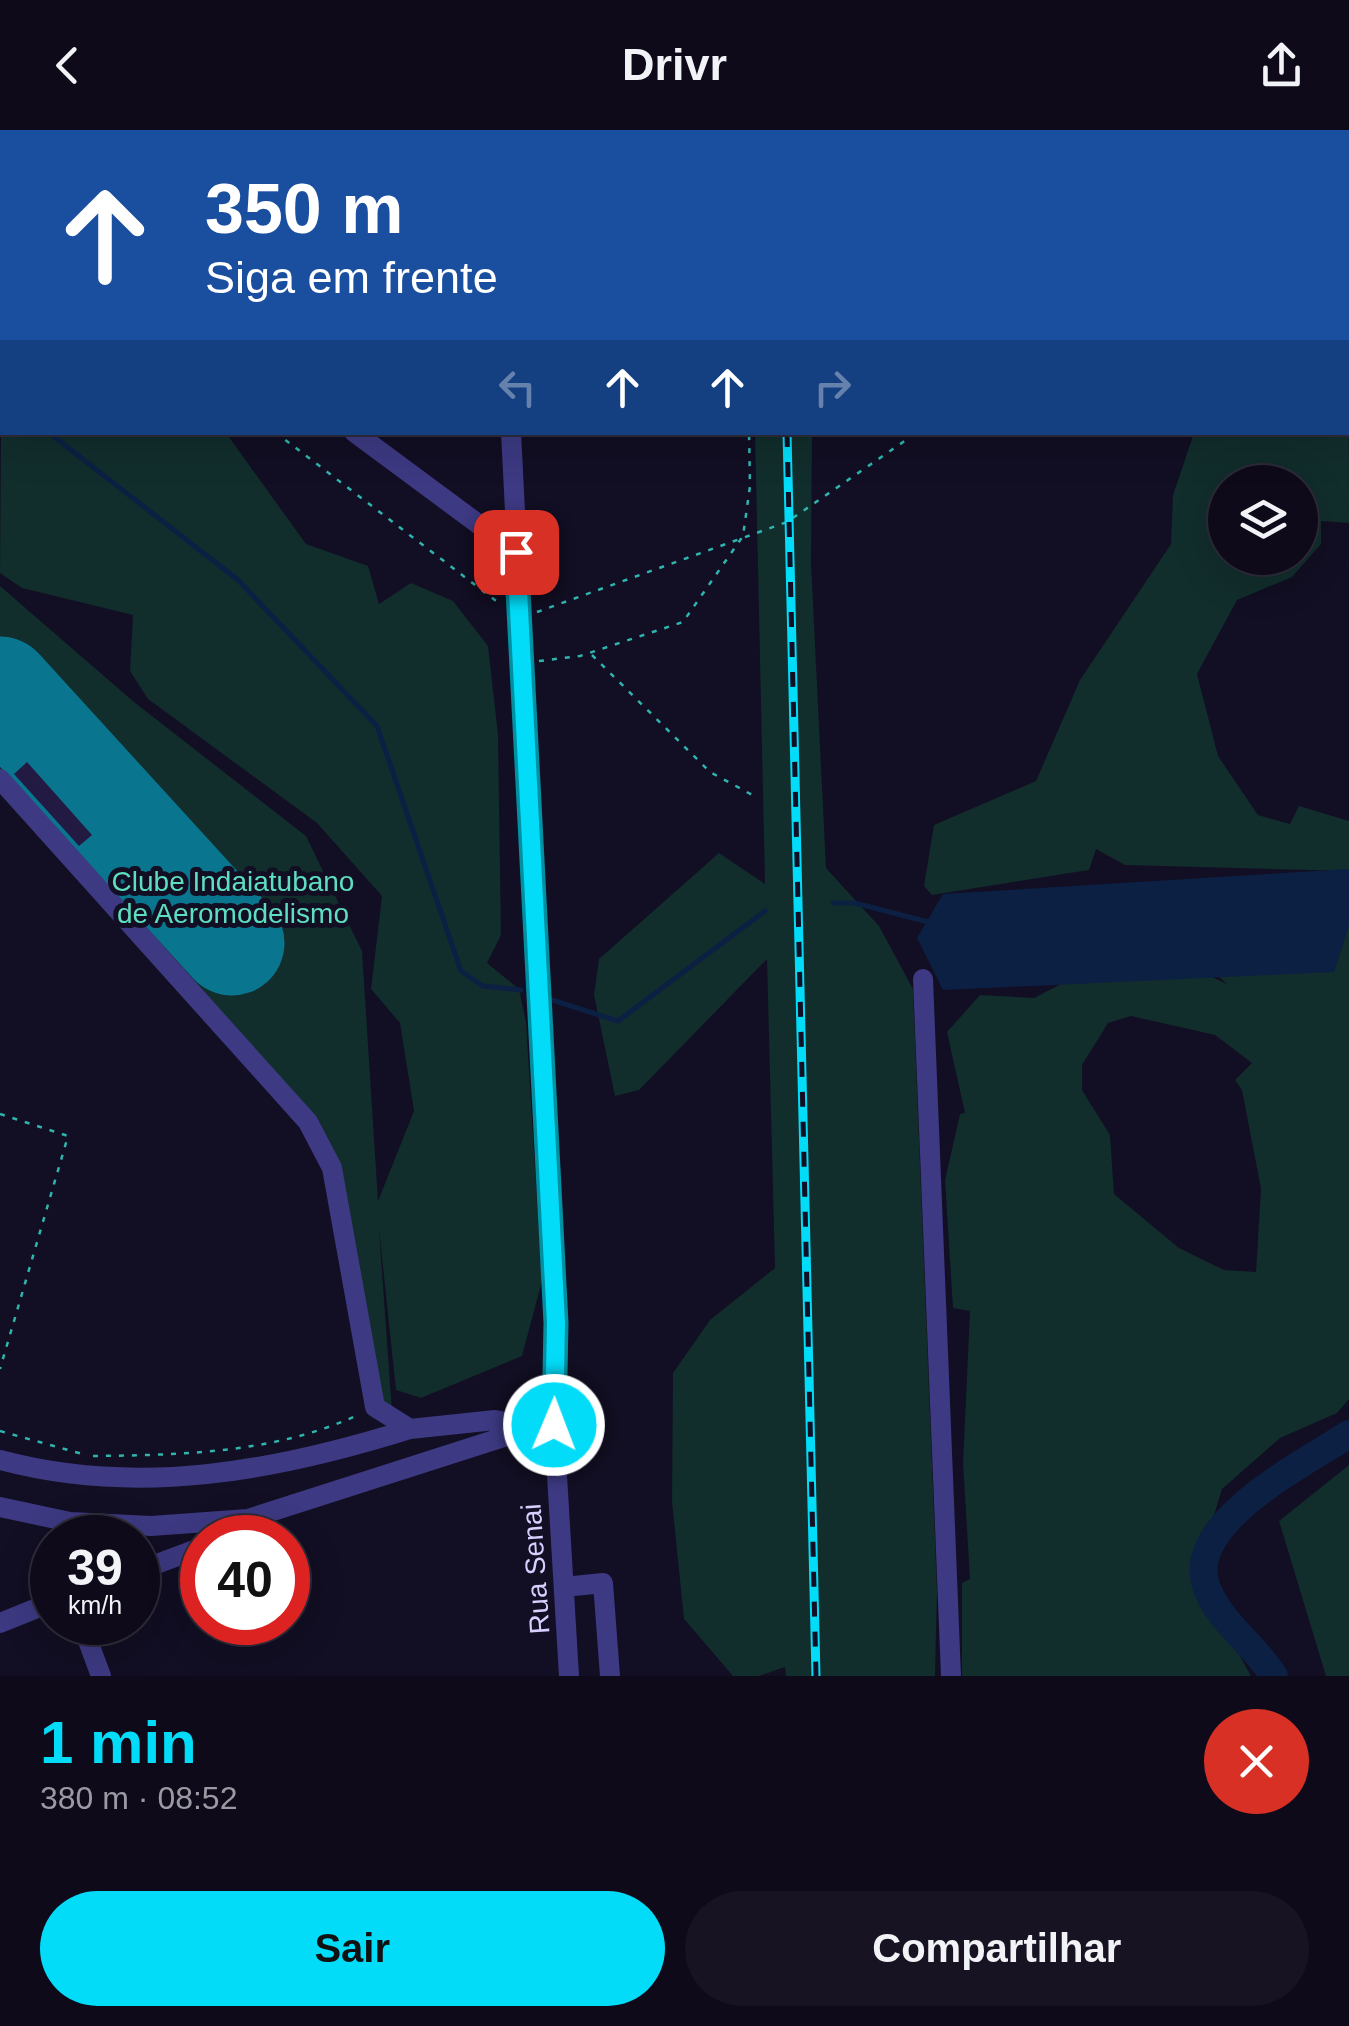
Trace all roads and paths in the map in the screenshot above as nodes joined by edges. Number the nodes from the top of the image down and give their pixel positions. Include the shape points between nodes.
1 (279, 435) edge
2 (358, 435) edge
3 (510, 435) edge
4 (749, 435) edge
5 (906, 440) dead end
6 (743, 536) junction
7 (516, 552) junction
8 (519, 619) junction
9 (590, 653) junction
10 (519, 664) junction
11 (0, 779) edge
12 (756, 796) dead end
13 (922, 979) dead end
14 (0, 1114) edge
15 (0, 1369) edge
16 (375, 1407) junction
17 (544, 1426) junction
18 (410, 1429) junction
19 (0, 1431) edge
20 (0, 1460) edge
21 (0, 1507) edge
22 (261, 1515) edge
23 (180, 1523) edge
24 (564, 1587) junction
25 (30, 1611) edge
26 (0, 1623) edge
27 (90, 1645) edge
28 (101, 1676) edge
29 (569, 1676) edge
30 (610, 1676) edge
31 (951, 1676) edge

1 - 8 path
2 - 7 street
3 - 7 street, Rua Senai
4 - 6 path
5 - 6 path via 787,522
6 - 8 path
6 - 9 path via 683,622
7 - 8 street, Rua Senai
8 - 10 street, Rua Senai
9 - 10 path
9 - 12 path via 710,772
10 - 17 street, Rua Senai via 556,1323
11 - 16 street via 308,1122 332,1168
13 - 31 street
14 - 15 path via 68,1136
16 - 18 street
16 - 19 path via 294,1436 200,1454 89,1456
17 - 18 street via 495,1420
17 - 22 street
17 - 24 street, Rua Senai
18 - 20 street via 344,1450 179,1480 103,1478
21 - 23 street via 70,1522
24 - 29 street, Rua Senai
24 - 30 street via 603,1583
25 - 26 street
27 - 28 street

